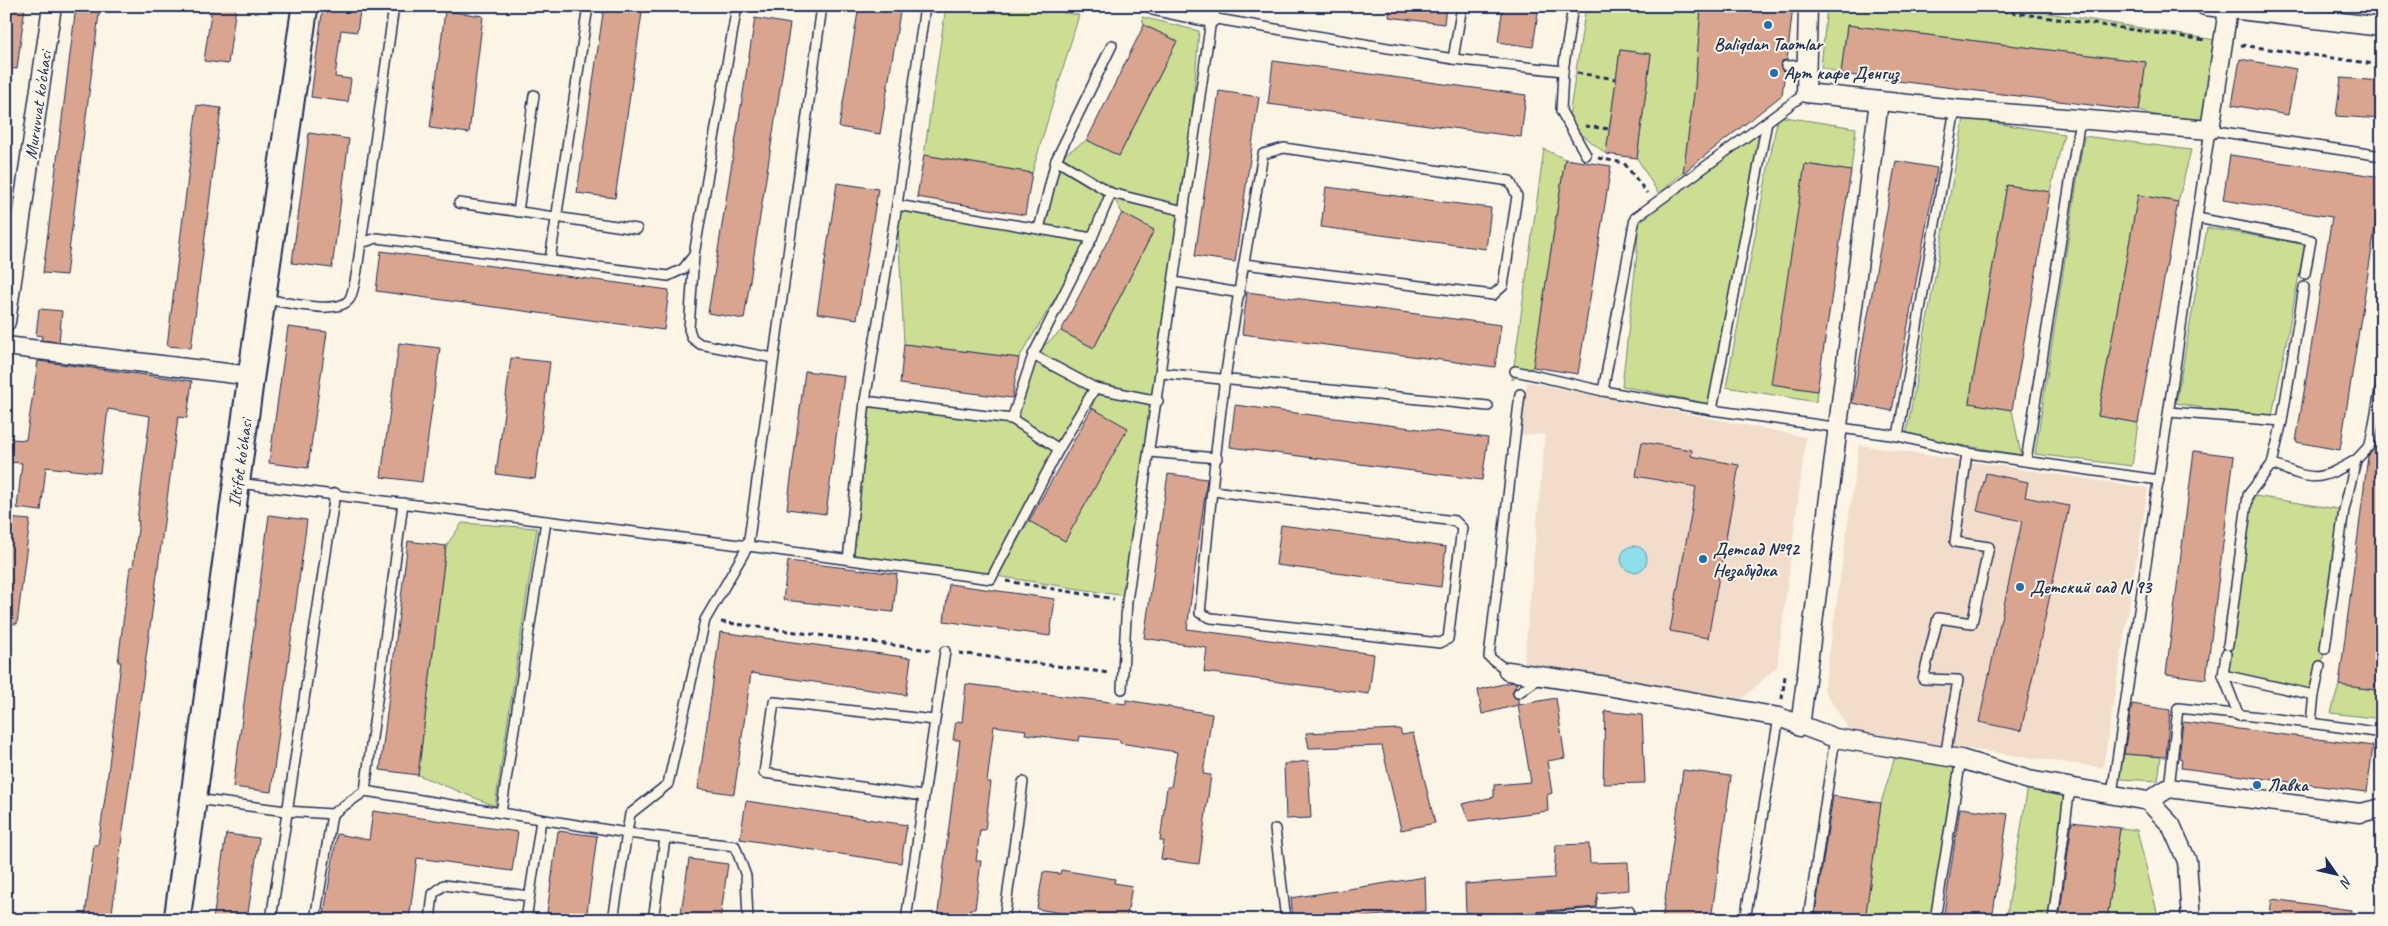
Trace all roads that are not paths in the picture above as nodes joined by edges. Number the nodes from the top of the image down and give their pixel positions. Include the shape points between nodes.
1 (52, 6) edge
2 (306, 6) edge
3 (394, 6) edge
4 (588, 6) edge
5 (737, 6) edge
6 (822, 6) edge
7 (925, 6) edge
8 (1155, 6) edge
9 (1462, 6) edge
10 (1573, 6) edge
11 (1808, 6) edge
12 (2206, 6) edge
13 (2228, 9) junction
14 (1212, 12) edge
15 (2303, 12) edge
16 (2382, 27) edge
17 (1112, 46) dead end
18 (1453, 58) junction
19 (1806, 65) junction
20 (1786, 66) dead end
21 (1563, 71) junction
22 (1806, 93) junction
23 (534, 95) dead end
24 (1879, 101) junction
25 (1955, 109) junction
26 (2080, 119) junction
27 (1767, 122) junction
28 (2210, 130) junction
29 (1586, 155) road end
30 (2382, 156) edge
31 (1056, 160) junction
32 (1111, 194) junction
33 (459, 203) dead end
34 (897, 204) junction
35 (1184, 211) junction
36 (518, 212) junction
37 (2197, 218) junction
38 (637, 229) dead end
39 (1038, 229) junction
40 (1092, 238) junction
41 (361, 243) junction
42 (694, 255) junction
43 (550, 260) junction
44 (1244, 264) junction
45 (2305, 274) dead end
46 (1174, 282) junction
47 (2304, 287) dead end
48 (1240, 293) junction
49 (263, 298) junction
50 (6, 322) edge
51 (6, 346) edge
52 (1033, 355) junction
53 (773, 358) junction
54 (1515, 371) dead end
55 (1162, 373) junction
56 (251, 376) junction
57 (1225, 380) junction
58 (2382, 380) edge
59 (1095, 388) junction
60 (1603, 391) junction
61 (1520, 394) dead end
62 (865, 401) junction
63 (1158, 401) junction
64 (1488, 406) dead end
65 (1712, 410) junction
66 (2169, 412) junction
67 (1012, 419) junction
68 (2282, 421) junction
69 (1838, 426) junction
70 (1898, 436) junction
71 (1059, 449) junction
72 (1149, 452) junction
73 (1967, 453) junction
74 (1217, 458) junction
75 (2356, 460) junction
76 (2026, 461) junction
77 (2272, 464) junction
78 (2158, 480) junction
79 (238, 483) junction
80 (1213, 491) junction
81 (335, 494) junction
82 (403, 503) junction
83 (546, 521) junction
84 (748, 546) junction
85 (848, 560) junction
86 (2325, 649) dead end
87 (944, 652) road end
88 (2320, 666) dead end
89 (1508, 671) joint
90 (2223, 675) junction
91 (1541, 677) junction
92 (1122, 689) dead end
93 (1518, 693) dead end
94 (2314, 696) junction
95 (2239, 716) junction
96 (1779, 717) junction
97 (934, 720) junction
98 (2311, 722) junction
99 (1800, 727) junction
100 (2382, 733) edge
101 (1835, 738) junction
102 (1953, 758) junction
103 (1023, 782) dead end
104 (2070, 786) junction
105 (2169, 788) junction
106 (365, 791) junction
107 (2112, 794) junction
108 (923, 796) junction
109 (193, 799) junction
110 (2148, 800) junction
111 (2382, 808) edge
112 (286, 811) junction
113 (501, 813) junction
114 (332, 814) junction
115 (541, 820) junction
116 (1275, 829) dead end
117 (626, 833) junction
118 (665, 839) junction
119 (529, 896) junction
120 (1630, 912) dead end
121 (178, 920) edge
122 (271, 920) edge
123 (315, 920) edge
124 (430, 920) edge
125 (526, 920) edge
126 (613, 920) edge
127 (653, 920) edge
128 (748, 920) edge
129 (906, 920) edge
130 (1004, 920) edge
131 (1286, 920) edge
132 (1507, 920) edge
133 (1746, 920) edge
134 (1808, 920) edge
135 (1935, 920) edge
136 (2052, 920) edge
137 (2191, 920) edge

1 - 50 street, Muruvvat ko'chasi
2 - 49 street, Iltifot ko'chasi
3 - 41 lane
4 - 43 lane
5 - 42 lane
6 - 53 lane
7 - 34 lane
8 - 14 street
9 - 18 lane
10 - 21 lane
11 - 19 street
12 - 13 street
13 - 15 street
13 - 28 street
14 - 18 lane
14 - 35 lane
15 - 16 street
17 - 31 lane
18 - 21 lane
19 - 20 lane
19 - 22 street
21 - 29 lane via 1561,111
22 - 24 street
22 - 27 lane
23 - 36 lane
24 - 25 street
24 - 69 street
25 - 26 street
25 - 70 lane
26 - 28 street
26 - 76 lane
27 - 60 lane via 1635,218
27 - 65 lane
28 - 30 lane
28 - 37 lane
31 - 32 lane
31 - 39 lane
32 - 35 lane
32 - 40 lane
33 - 36 lane
34 - 39 lane
34 - 62 lane
35 - 46 lane
36 - 38 lane
37 - 45 lane via 2311,240
37 - 66 lane
39 - 40 lane
40 - 52 lane
41 - 43 lane via 377,238
41 - 49 lane via 351,298 342,307 327,308
42 - 43 lane via 683,269 668,276
42 - 53 lane via 689,329 692,338 700,344
44 - 44 lane via 1493,295 1503,286 1517,196 1510,181 1284,148 1263,154
44 - 48 lane
46 - 48 lane
46 - 55 lane
47 - 68 lane
48 - 57 lane
49 - 56 street, Iltifot ko'chasi
51 - 56 street
52 - 59 lane
52 - 67 lane
53 - 84 lane
54 - 60 lane
55 - 57 lane
55 - 63 lane
56 - 79 street, Iltifot ko'chasi
57 - 64 lane
57 - 74 lane
58 - 75 lane via 2370,445
59 - 63 lane
59 - 71 lane
60 - 65 lane
61 - 89 lane via 1489,657
62 - 67 lane
62 - 85 lane
63 - 72 lane
65 - 69 lane
66 - 68 lane
66 - 78 lane
67 - 71 lane
68 - 77 lane
69 - 70 lane
69 - 99 street
70 - 73 lane
71 - 85 lane via 991,579
72 - 74 lane
72 - 92 lane via 1128,601
73 - 76 lane
73 - 102 lane via 1955,542 1989,547 1972,623 1938,618 1923,679 1958,680
74 - 80 lane
75 - 77 lane via 2326,477 2302,476
75 - 86 lane via 2344,510
76 - 78 lane
77 - 90 lane via 2248,495
78 - 107 lane
79 - 81 lane
79 - 109 street, Iltifot ko'chasi
80 - 80 lane via 1454,521 1462,528 1448,639 1440,643 1211,618 1200,613
81 - 82 lane
81 - 112 lane
82 - 83 lane
82 - 106 lane
83 - 84 lane
83 - 113 lane
84 - 85 lane
84 - 117 lane via 705,620 668,784 630,814
87 - 97 lane
88 - 94 lane
89 - 91 street
90 - 94 lane
90 - 95 lane
91 - 93 lane
91 - 96 street via 1608,681
94 - 98 lane
95 - 98 lane
95 - 105 lane via 2178,708
96 - 99 street
96 - 133 lane
97 - 108 lane
97 - 108 lane via 774,702 764,773
98 - 100 lane
99 - 101 street
101 - 102 street
101 - 134 lane
102 - 104 street via 2029,780
102 - 135 lane
103 - 130 lane
104 - 107 street
104 - 136 lane
105 - 110 street
105 - 111 street via 2360,813
106 - 113 lane
106 - 114 lane
107 - 110 street
108 - 129 lane
109 - 112 lane
109 - 121 street, Iltifot ko'chasi
110 - 137 street via 2171,825 2187,861
112 - 114 lane
112 - 122 lane
113 - 115 lane
114 - 123 lane
115 - 117 lane
115 - 119 lane
116 - 131 lane
117 - 118 lane
117 - 126 lane
118 - 127 lane
118 - 128 lane via 735,846 746,876
119 - 124 lane via 444,886 433,894
119 - 125 lane
120 - 132 lane

